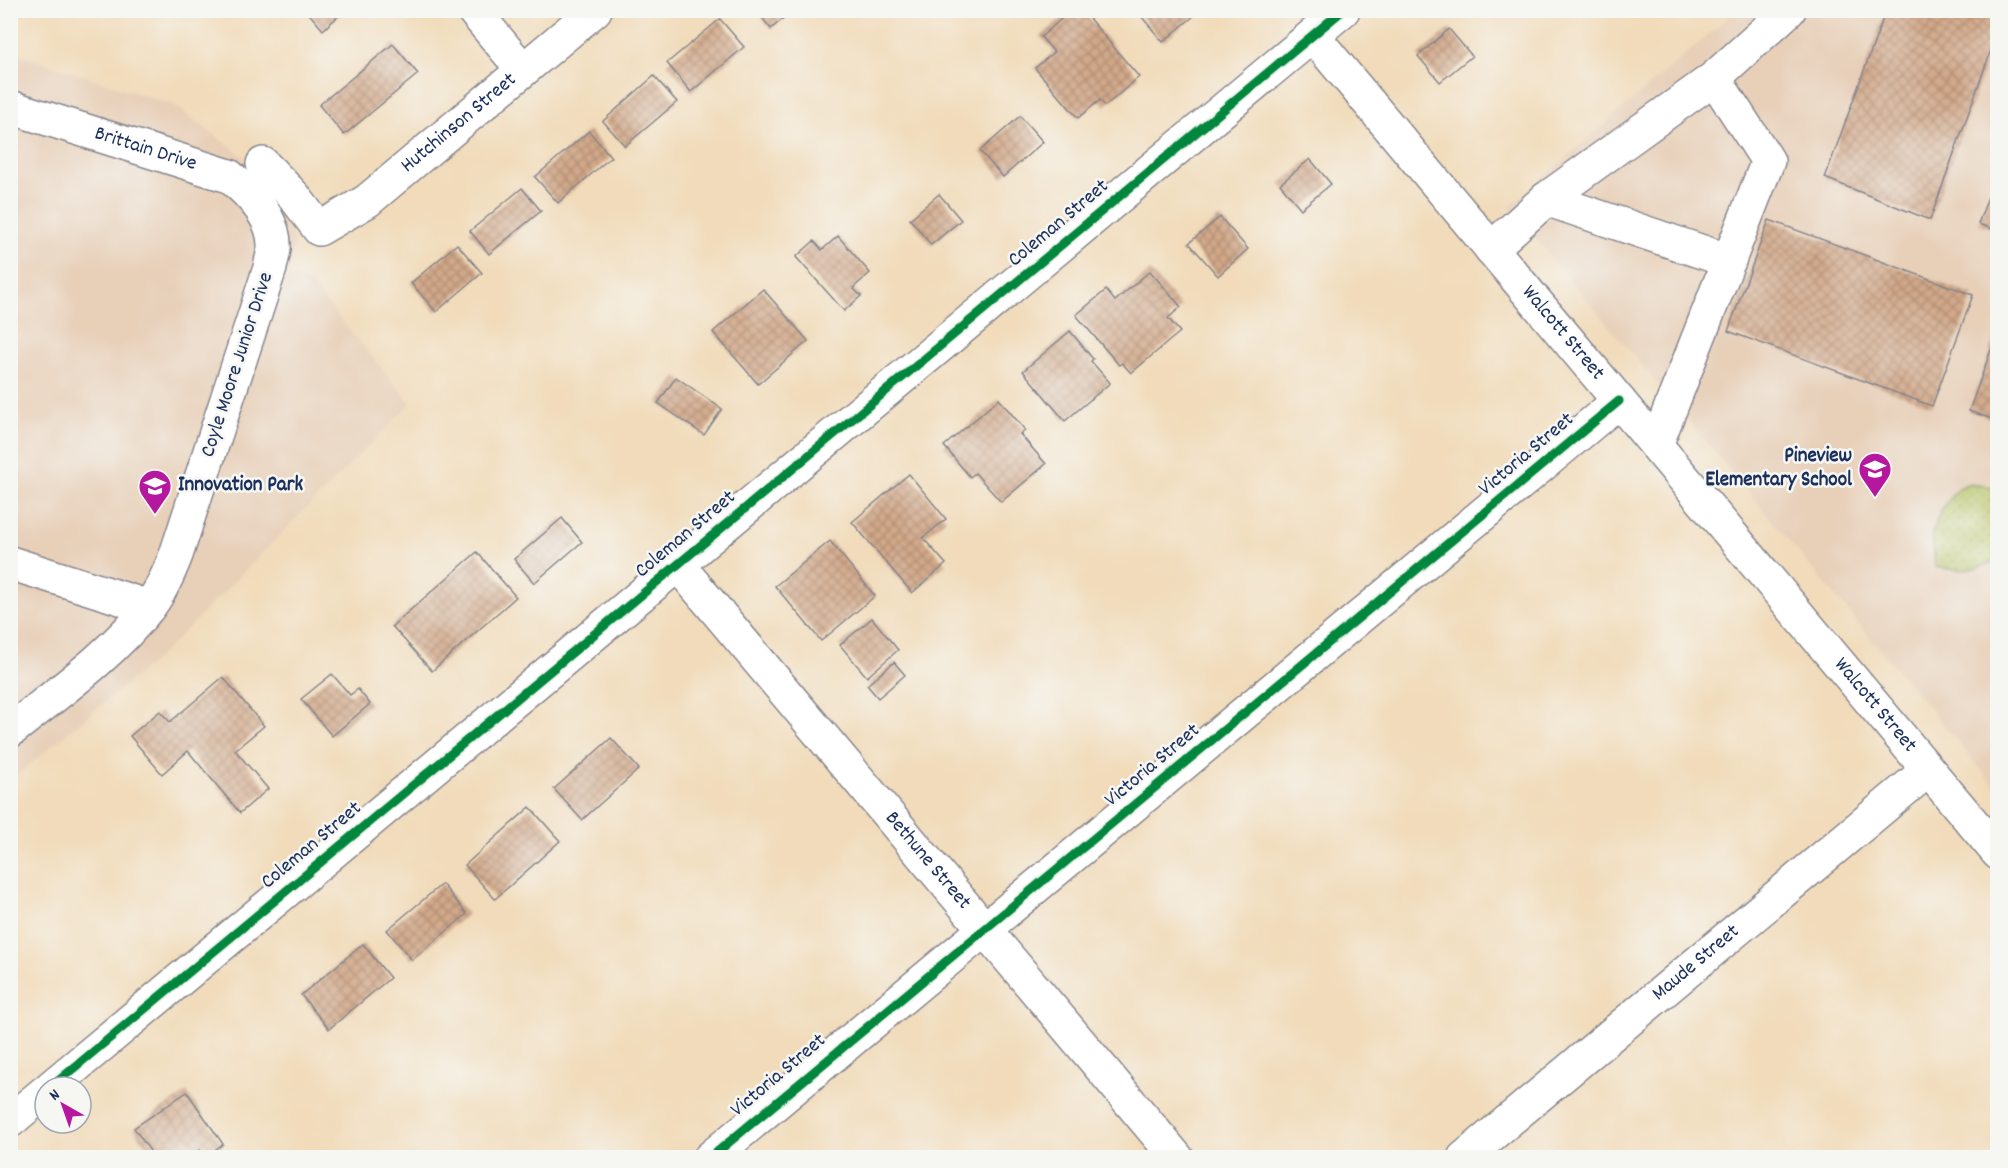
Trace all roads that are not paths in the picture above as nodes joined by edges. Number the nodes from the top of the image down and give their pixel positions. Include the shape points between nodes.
1 (473, 10) edge
2 (595, 10) edge
3 (1343, 10) edge
4 (1789, 10) edge
5 (1313, 36) junction
6 (523, 70) junction
7 (1714, 78) junction
8 (10, 107) edge
9 (263, 164) dead end
10 (1546, 199) junction
11 (265, 216) joint
12 (1491, 249) junction
13 (1729, 261) junction
14 (1619, 402) junction
15 (1656, 445) junction
16 (10, 563) edge
17 (678, 565) junction
18 (149, 607) junction
19 (10, 731) edge
20 (1928, 770) junction
21 (1998, 853) edge
22 (985, 929) junction
23 (65, 1075) edge
24 (33, 1102) edge
25 (10, 1121) edge
26 (710, 1158) edge
27 (1177, 1158) edge
28 (1464, 1158) edge

1 - 6 street
2 - 6 street, Hutchinson Street
3 - 5 street, Coleman Street
4 - 7 street
5 - 12 street, Walcott Street
5 - 17 street, Coleman Street
6 - 9 street, Hutchinson Street via 367,201 319,230
7 - 10 street
7 - 13 street via 1768,161
8 - 11 street, Brittain Drive via 229,176 244,188
10 - 12 street
10 - 13 street
11 - 18 street, Coyle Moore Junior Drive via 274,248 270,268 176,555
12 - 14 street, Walcott Street
13 - 15 street
14 - 15 street, Walcott Street
14 - 22 street, Victoria Street
15 - 20 street, Walcott Street
16 - 18 street
17 - 22 street, Bethune Street
17 - 23 street, Coleman Street
18 - 19 street, Coyle Moore Junior Drive via 106,652
20 - 21 street, Walcott Street
20 - 28 street, Maude Street
22 - 26 street, Victoria Street
22 - 27 street, Bethune Street
24 - 25 street

